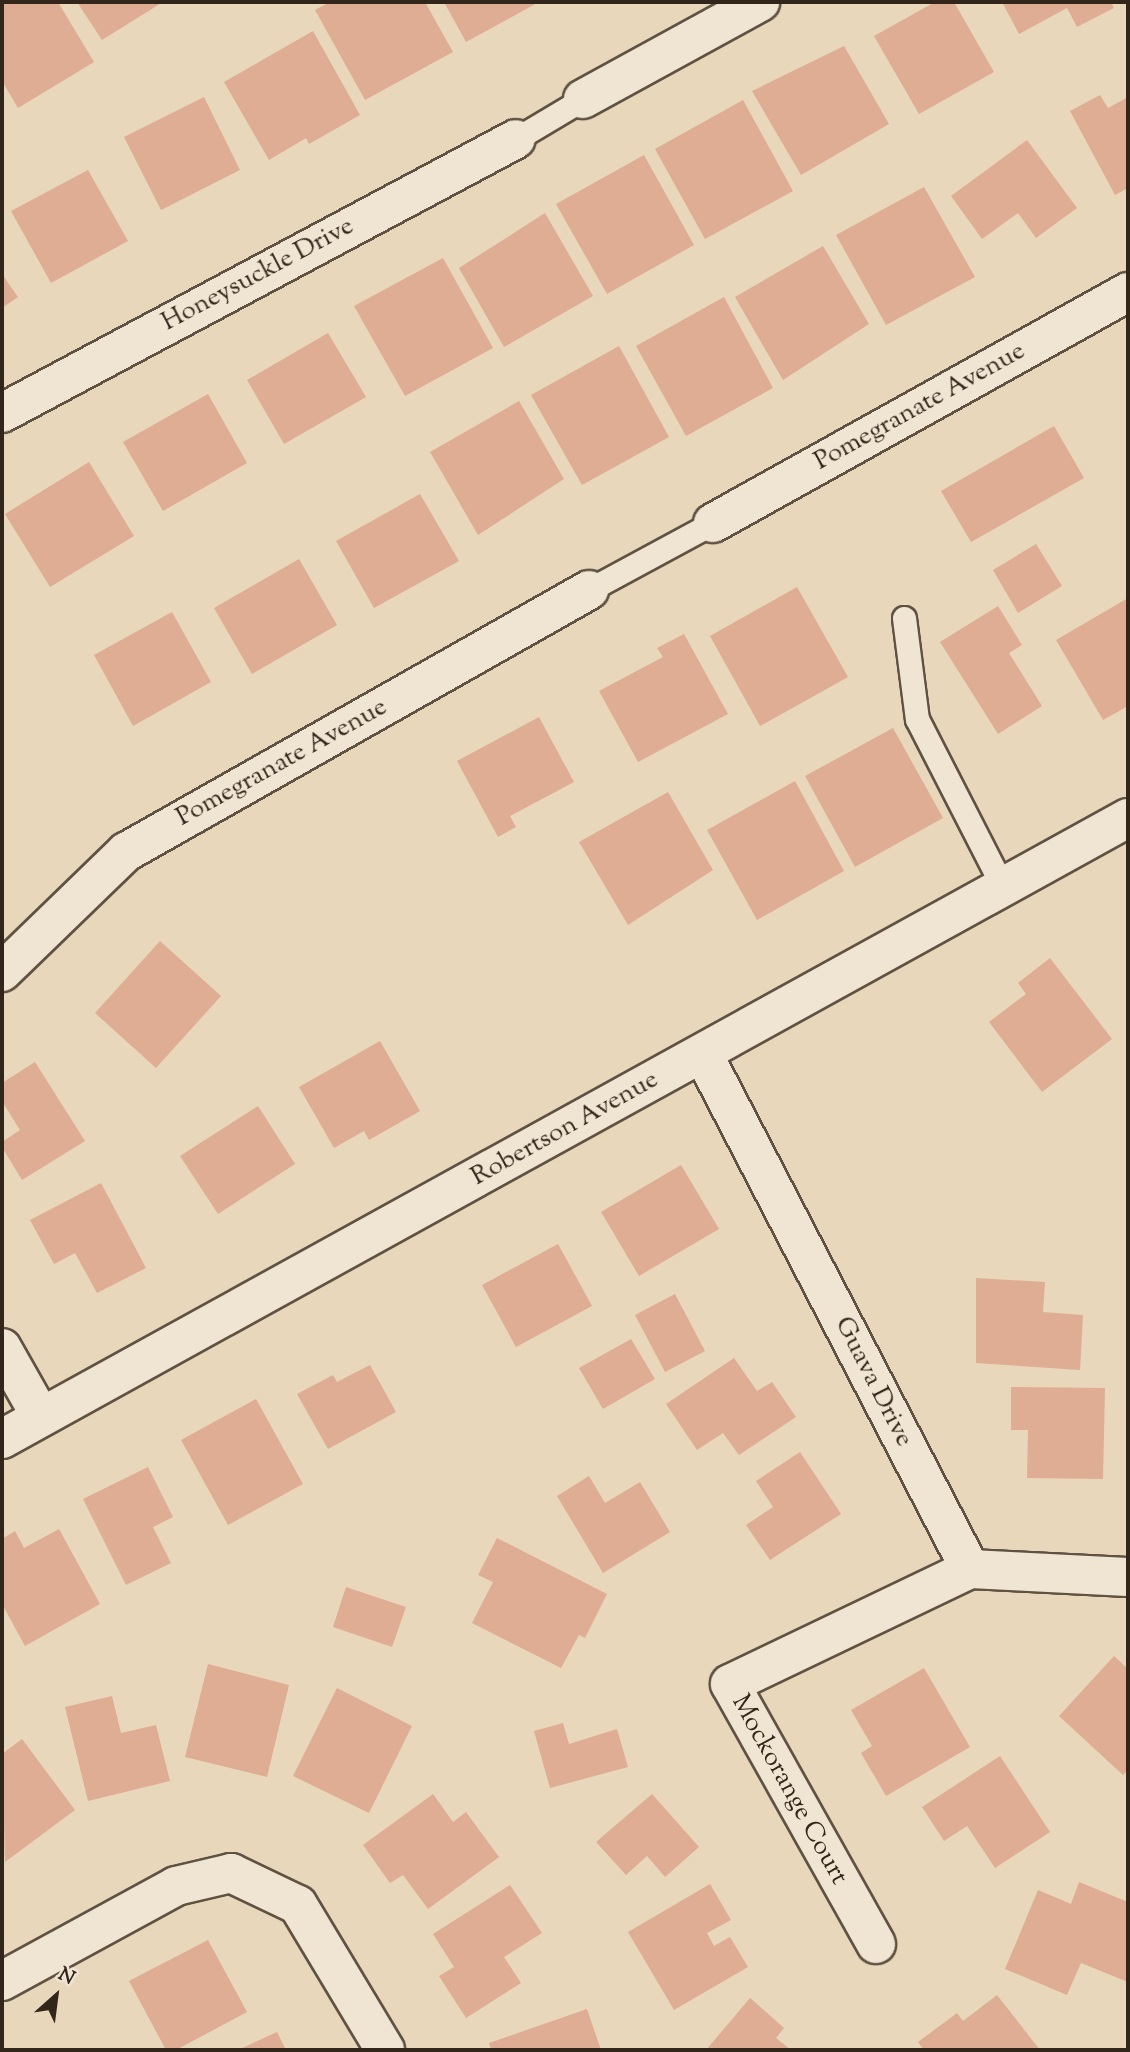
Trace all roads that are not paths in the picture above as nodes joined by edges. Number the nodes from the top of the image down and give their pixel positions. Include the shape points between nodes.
1 (760, 2) edge
2 (583, 99) joint
3 (516, 139) joint
4 (1128, 292) edge
5 (2, 413) edge
6 (713, 523) joint
7 (589, 590) joint
8 (904, 618) dead end
9 (1128, 818) edge
10 (1003, 887) junction
11 (2, 972) edge
12 (702, 1054) junction
13 (2, 1348) edge
14 (41, 1418) junction
15 (2, 1440) edge
16 (970, 1569) junction
17 (1128, 1577) edge
18 (876, 1944) dead end
19 (2, 1981) edge
20 (385, 2050) edge

1 - 2 street
2 - 3 lane
3 - 5 street, Honeysuckle Drive
4 - 6 street, Pomegranate Avenue
6 - 7 lane
7 - 11 street, Pomegranate Avenue via 126,852
8 - 10 lane via 917,719
9 - 10 street, Robertson Avenue
10 - 12 street, Robertson Avenue
12 - 14 street, Robertson Avenue
12 - 16 street, Guava Drive
13 - 14 street
14 - 15 street, Robertson Avenue
16 - 17 street
16 - 18 street, Mockorange Court via 730,1684
19 - 20 street via 176,1886 232,1873 298,1905

